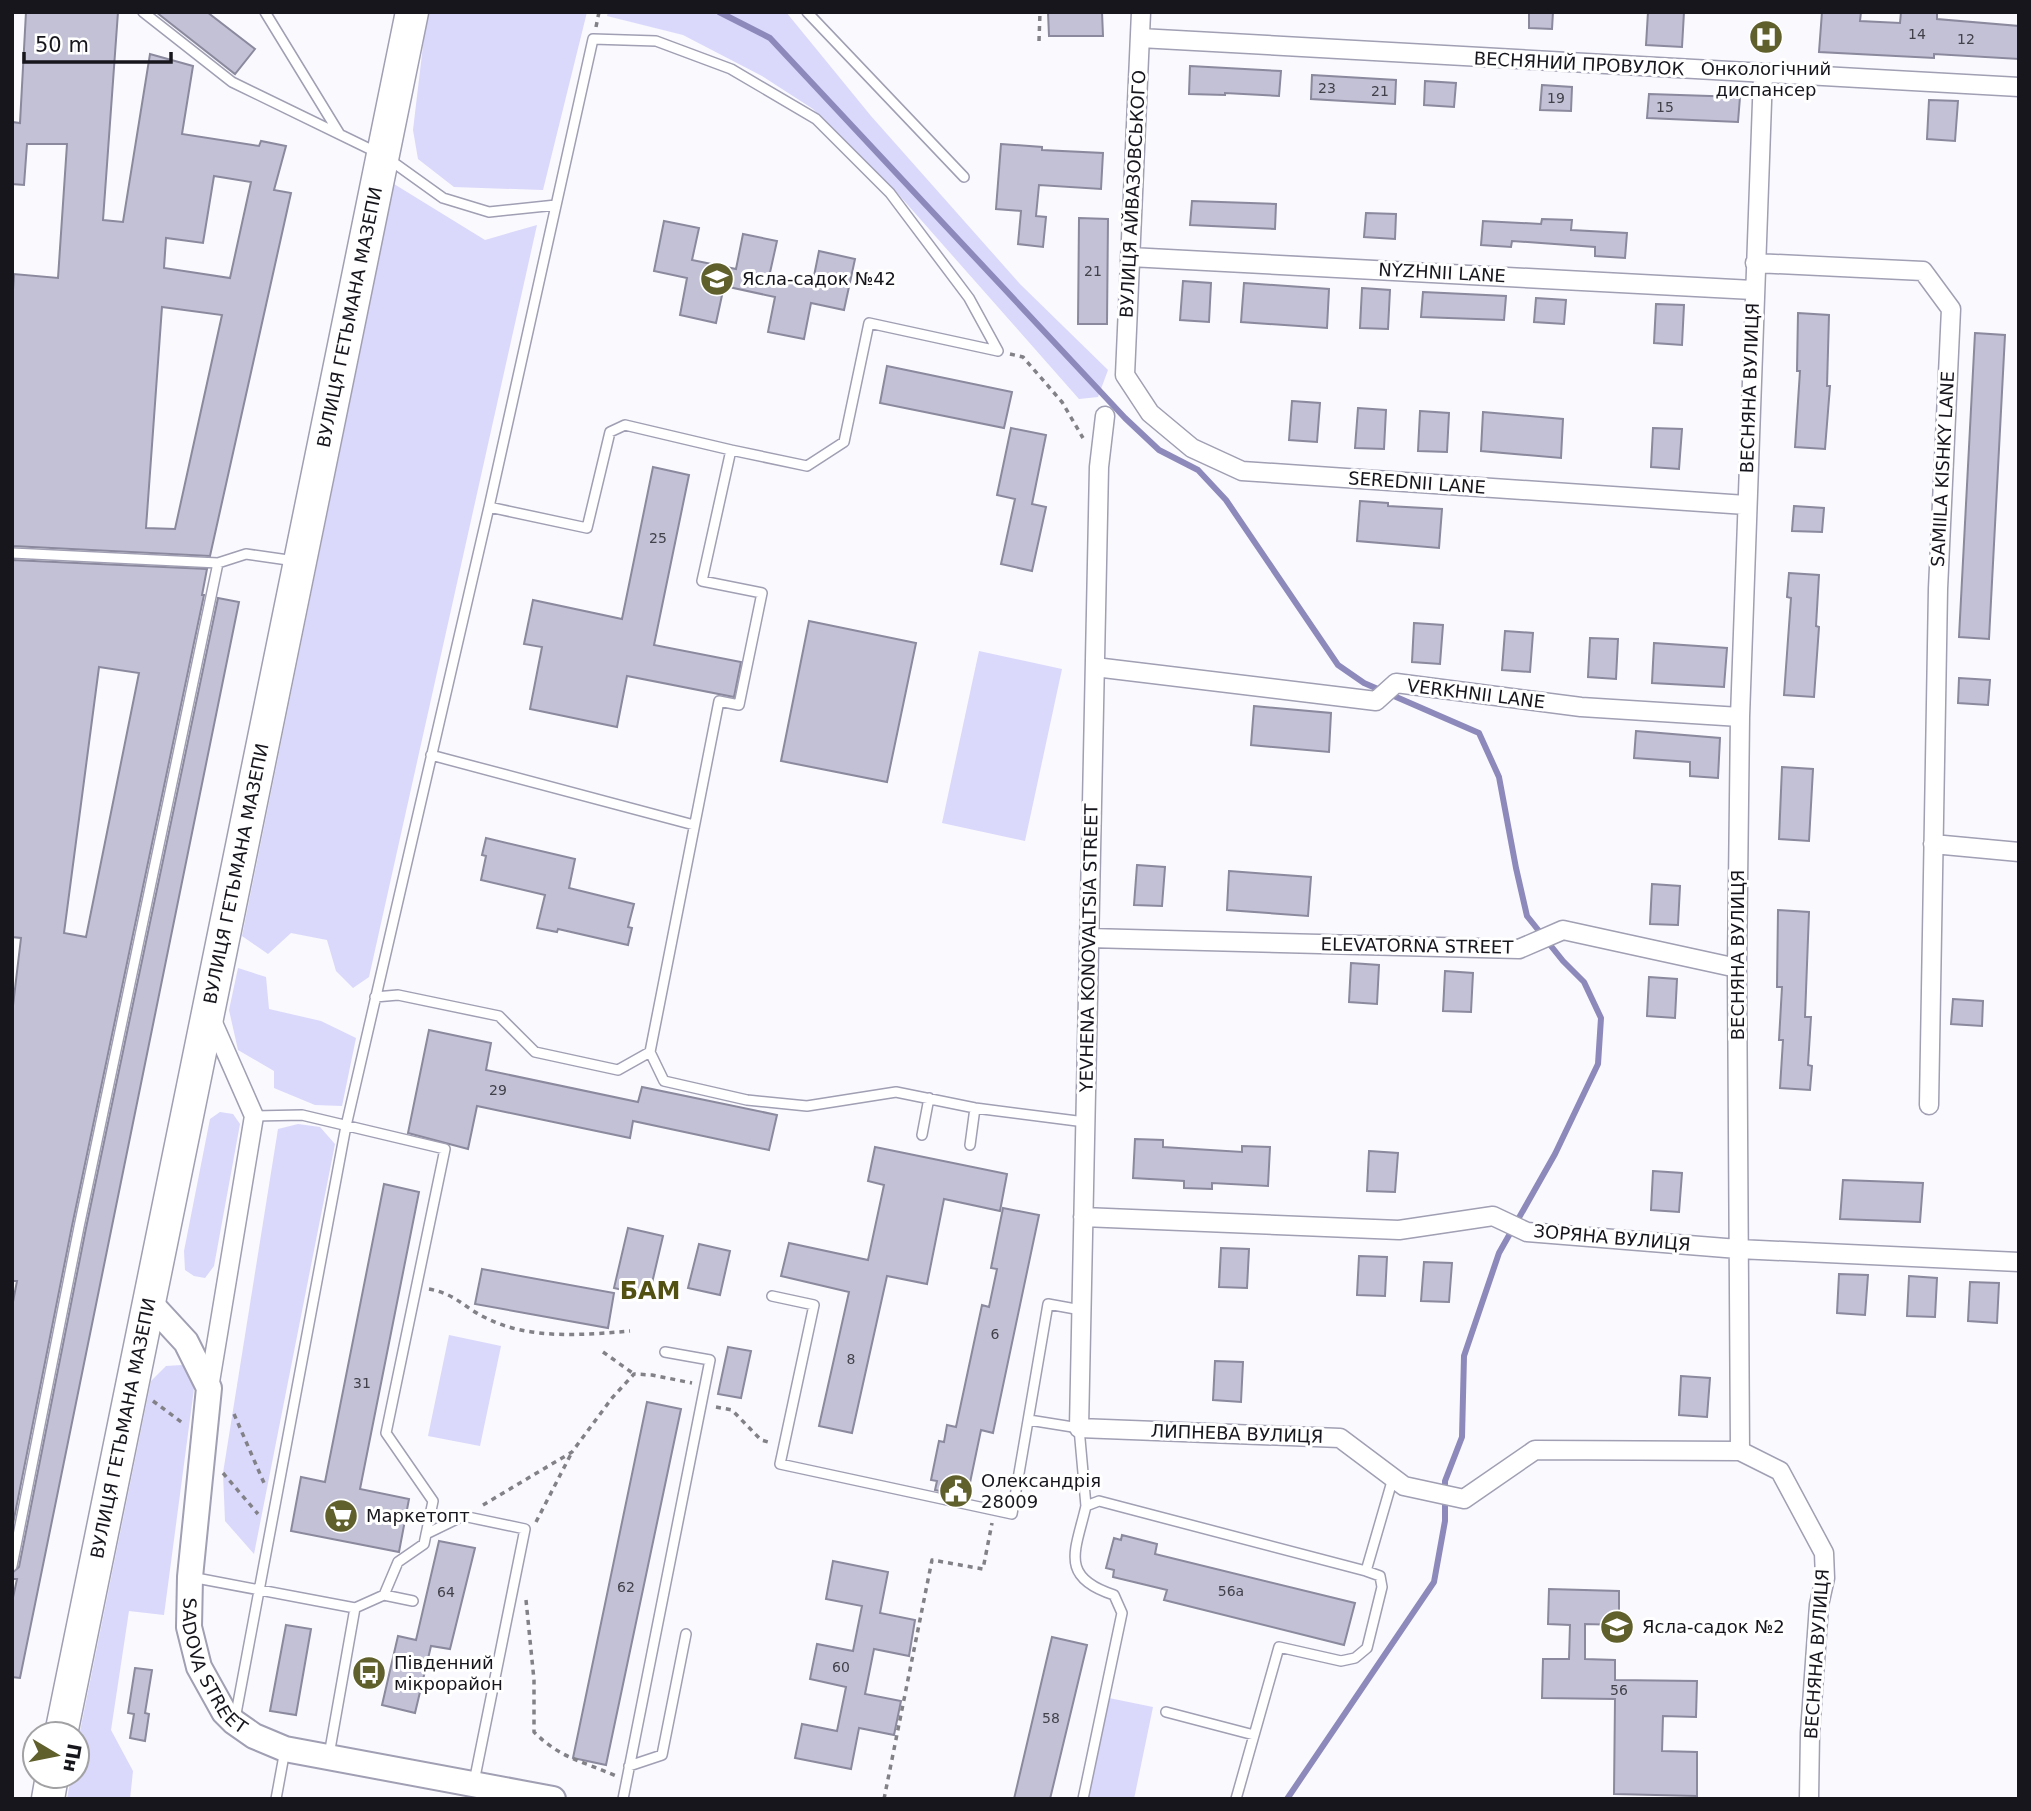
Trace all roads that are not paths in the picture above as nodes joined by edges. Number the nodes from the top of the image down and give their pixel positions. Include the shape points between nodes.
1 (143, 12) edge
2 (265, 12) edge
3 (807, 12) edge
4 (1141, 12) edge
5 (411, 16) edge
6 (1140, 38) junction
7 (1763, 74) junction
8 (2019, 87) edge
9 (340, 135) junction
10 (383, 156) junction
11 (964, 177) dead end
12 (556, 205) junction
13 (1130, 257) junction
14 (1755, 263) junction
15 (1753, 290) junction
16 (1125, 376) joint
17 (1105, 416) dead end
18 (732, 450) junction
19 (1746, 505) junction
20 (489, 507) junction
21 (12, 553) edge
22 (300, 561) junction
23 (218, 563) junction
24 (1095, 667) junction
25 (1740, 717) junction
26 (431, 755) junction
27 (694, 825) junction
28 (1933, 844) junction
29 (2019, 852) edge
30 (1089, 938) junction
31 (1737, 968) junction
32 (375, 998) junction
33 (209, 1013) junction
34 (650, 1052) junction
35 (929, 1098) junction
36 (1930, 1105) dead end
37 (975, 1108) junction
38 (254, 1115) junction
39 (1086, 1122) junction
40 (346, 1126) junction
41 (922, 1135) dead end
42 (970, 1145) dead end
43 (1083, 1217) junction
44 (1738, 1249) junction
45 (2019, 1262) edge
46 (772, 1296) dead end
47 (150, 1303) junction
48 (1081, 1310) junction
49 (665, 1352) dead end
50 (209, 1388) junction
51 (1029, 1420) junction
52 (1079, 1428) junction
53 (1740, 1451) junction
54 (1398, 1482) junction
55 (1086, 1506) junction
56 (426, 1534) junction
57 (12, 1566) edge
58 (1366, 1571) junction
59 (190, 1577) junction
60 (258, 1590) junction
61 (384, 1595) junction
62 (413, 1601) dead end
63 (355, 1608) junction
64 (686, 1634) dead end
65 (1166, 1712) dead end
66 (64, 1720) edge
67 (234, 1722) junction
68 (1254, 1735) junction
69 (285, 1749) junction
70 (329, 1757) junction
71 (629, 1766) junction
72 (473, 1784) junction
73 (276, 1799) edge
74 (552, 1799) edge
75 (622, 1799) edge
76 (1083, 1799) edge
77 (1236, 1799) edge
78 (1809, 1799) edge

1 - 9 lane via 232,82
2 - 9 lane
3 - 11 lane
4 - 6 street, ВУЛИЦЯ АЙВАЗОВСЬКОГО
5 - 10 highway, ВУЛИЦЯ ГЕТЬМАНА МАЗЕПИ
6 - 7 street, ВЕСНЯНИЙ ПРОВУЛОК
6 - 13 street, ВУЛИЦЯ АЙВАЗОВСЬКОГО
7 - 8 street, ВЕСНЯНИЙ ПРОВУЛОК
7 - 14 street, ВЕСНЯНА ВУЛИЦЯ
9 - 10 lane
10 - 12 lane via 443,198 489,212
10 - 22 highway, ВУЛИЦЯ ГЕТЬМАНА МАЗЕПИ
12 - 18 lane via 593,39 656,41 731,69 816,120 890,194 969,298 999,351 869,323 844,442 807,466
12 - 20 lane
13 - 15 street, NYZHNII LANE
13 - 16 street, ВУЛИЦЯ АЙВАЗОВСЬКОГО
14 - 15 street, ВЕСНЯНА ВУЛИЦЯ
14 - 28 street, SAMIILA KISHKY LANE via 1923,271 1951,309 1937,589
15 - 19 street, ВЕСНЯНА ВУЛИЦЯ
16 - 19 street, SEREDNII LANE via 1150,413 1192,448 1242,471
17 - 24 street, YEVHENA KONOVALTSIA STREET via 1099,467
18 - 20 lane via 625,425 610,432 587,528
18 - 27 lane via 702,581 762,593 739,705 719,701
19 - 25 street, ВЕСНЯНА ВУЛИЦЯ
20 - 26 lane
21 - 23 lane
22 - 23 lane via 246,554
22 - 33 highway, ВУЛИЦЯ ГЕТЬМАНА МАЗЕПИ
23 - 57 lane
24 - 25 street, VERKHNII LANE via 1376,701 1396,683 1581,707
24 - 30 street, YEVHENA KONOVALTSIA STREET
25 - 31 street, ВЕСНЯНА ВУЛИЦЯ
26 - 27 lane
26 - 32 lane
27 - 34 lane
28 - 29 street
28 - 36 street, SAMIILA KISHKY LANE
30 - 31 street, ELEVATORNA STREET via 1519,949 1563,930
30 - 39 street, YEVHENA KONOVALTSIA STREET
31 - 44 street, ВЕСНЯНА ВУЛИЦЯ
32 - 34 lane via 398,995 499,1016 535,1052 618,1070
32 - 40 lane
33 - 38 street
33 - 47 highway, ВУЛИЦЯ ГЕТЬМАНА МАЗЕПИ
34 - 35 lane via 664,1082 747,1100 807,1106 896,1092
35 - 37 lane
35 - 41 lane
37 - 39 lane
37 - 42 lane
38 - 40 lane via 302,1115
38 - 50 street
39 - 43 street, YEVHENA KONOVALTSIA STREET
40 - 56 lane via 445,1149 386,1433 433,1501
40 - 60 lane
43 - 44 street, ЗОРЯНА ВУЛИЦЯ via 1399,1230 1493,1216 1527,1232
43 - 48 street, YEVHENA KONOVALTSIA STREET
44 - 45 street, ЗОРЯНА ВУЛИЦЯ
44 - 53 street, ВЕСНЯНА ВУЛИЦЯ
46 - 51 lane via 814,1305 780,1464 1012,1514
47 - 50 street via 186,1342
47 - 66 highway, ВУЛИЦЯ ГЕТЬМАНА МАЗЕПИ
48 - 51 lane via 1048,1304
48 - 52 street, YEVHENA KONOVALTSIA STREET
49 - 71 lane via 710,1360
50 - 59 street, SADOVA STREET
51 - 52 lane
52 - 54 street, ЛИПНЕВА ВУЛИЦЯ via 1340,1438
52 - 55 lane
53 - 54 street, ЛИПНЕВА ВУЛИЦЯ via 1535,1450 1464,1499
53 - 78 street, ВЕСНЯНА ВУЛИЦЯ via 1780,1471 1824,1553
54 - 58 lane
55 - 58 lane via 1099,1501
55 - 76 lane via 1073,1560 1079,1575 1093,1588 1114,1595 1122,1613
56 - 61 lane via 424,1544 398,1562
56 - 72 lane via 463,1516 525,1530
58 - 68 lane via 1380,1576 1382,1587 1367,1648 1355,1658 1341,1661 1279,1647
59 - 60 lane
59 - 67 street, SADOVA STREET via 189,1627 199,1667
60 - 63 lane
60 - 67 lane
61 - 62 lane
61 - 63 lane
63 - 70 lane
64 - 71 lane via 662,1755
65 - 68 lane
67 - 69 street, SADOVA STREET
68 - 77 lane
69 - 70 street, SADOVA STREET
69 - 73 lane
70 - 72 street, SADOVA STREET
71 - 75 lane
72 - 74 street, SADOVA STREET

